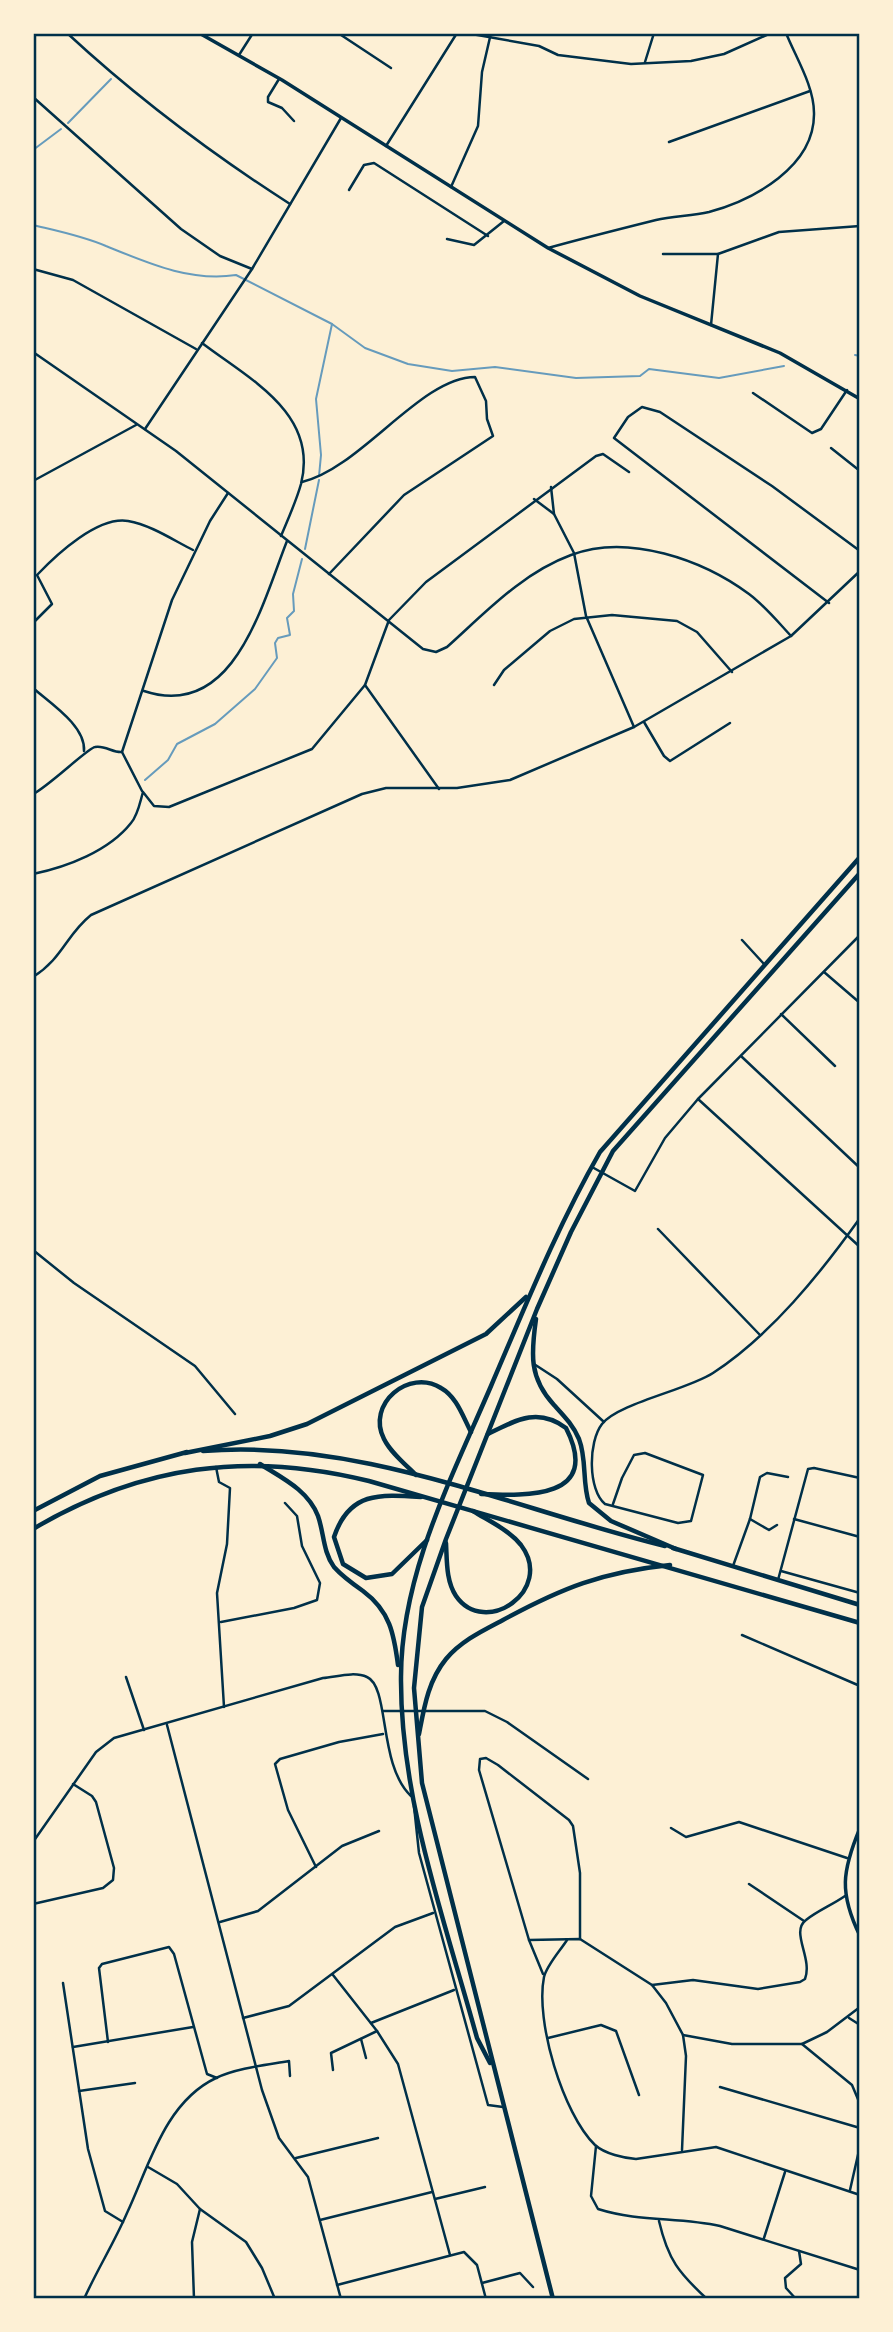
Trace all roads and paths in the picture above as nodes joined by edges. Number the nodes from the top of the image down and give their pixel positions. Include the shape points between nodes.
1 (67, 33) edge
2 (199, 33) edge
3 (253, 33) edge
4 (338, 33) edge
5 (457, 33) edge
6 (467, 33) edge
7 (654, 33) edge
8 (771, 33) edge
9 (786, 33) edge
10 (491, 36) edge
11 (239, 55) junction
12 (645, 62) junction
13 (391, 68) dead end
14 (279, 79) junction
15 (810, 91) junction
16 (33, 97) edge
17 (341, 118) junction
18 (294, 121) dead end
19 (669, 142) dead end
20 (386, 146) junction
21 (451, 187) junction
22 (349, 190) dead end
23 (290, 204) junction
24 (505, 221) junction
25 (860, 226) edge
26 (488, 236) junction
27 (447, 239) dead end
28 (548, 248) junction
29 (663, 254) dead end
30 (718, 254) junction
31 (33, 269) edge
32 (251, 270) junction
33 (710, 325) junction
34 (202, 343) junction
35 (197, 349) junction
36 (33, 352) edge
37 (846, 390) junction
38 (753, 393) dead end
39 (860, 399) edge
40 (136, 425) junction
41 (145, 429) junction
42 (831, 448) dead end
43 (860, 471) edge
44 (629, 472) dead end
45 (33, 481) edge
46 (302, 482) junction
47 (551, 486) junction
48 (228, 493) junction
49 (534, 499) junction
50 (554, 514) junction
51 (282, 536) junction
52 (287, 540) junction
53 (195, 550) junction
54 (860, 551) edge
55 (574, 553) junction
56 (860, 571) edge
57 (329, 574) junction
58 (829, 603) junction
59 (586, 616) junction
60 (389, 620) junction
61 (33, 623) edge
62 (791, 636) junction
63 (732, 672) junction
64 (365, 685) junction
65 (494, 685) dead end
66 (33, 688) edge
67 (144, 691) junction
68 (644, 722) junction
69 (730, 723) dead end
70 (634, 727) junction
71 (84, 751) junction
72 (122, 752) junction
73 (439, 789) junction
74 (143, 792) junction
75 (33, 794) edge
76 (860, 857) edge
77 (33, 873) edge
78 (860, 873) edge
79 (860, 935) edge
80 (742, 940) dead end
81 (764, 964) junction
82 (824, 972) junction
83 (33, 977) edge
84 (860, 1003) edge
85 (781, 1014) junction
86 (742, 1057) junction
87 (835, 1066) dead end
88 (698, 1099) junction
89 (591, 1167) junction
90 (860, 1168) edge
91 (600, 1171) junction
92 (860, 1218) edge
93 (658, 1229) dead end
94 (847, 1236) junction
95 (860, 1247) edge
96 (33, 1250) edge
97 (529, 1294) junction
98 (537, 1309) junction
99 (760, 1335) junction
100 (532, 1364) junction
101 (235, 1414) dead end
102 (604, 1422) junction
103 (470, 1433) junction
104 (488, 1434) junction
105 (186, 1453) junction
106 (260, 1464) junction
107 (216, 1467) junction
108 (416, 1475) junction
109 (788, 1477) dead end
110 (860, 1478) edge
111 (481, 1494) junction
112 (421, 1497) junction
113 (285, 1503) dead end
114 (613, 1504) junction
115 (33, 1511) edge
116 (472, 1511) junction
117 (750, 1519) junction
118 (794, 1519) junction
119 (777, 1525) dead end
120 (33, 1529) edge
121 (429, 1537) junction
122 (860, 1537) edge
123 (446, 1539) junction
124 (676, 1549) junction
125 (670, 1565) junction
126 (733, 1566) junction
127 (781, 1571) junction
128 (778, 1580) junction
129 (860, 1593) edge
130 (860, 1605) edge
131 (221, 1622) junction
132 (860, 1623) edge
133 (742, 1635) dead end
134 (126, 1676) dead end
135 (401, 1680) junction
136 (860, 1686) edge
137 (224, 1707) junction
138 (383, 1711) junction
139 (167, 1725) junction
140 (144, 1730) junction
141 (384, 1734) junction
142 (417, 1742) junction
143 (588, 1779) dead end
144 (73, 1784) junction
145 (414, 1801) junction
146 (671, 1828) dead end
147 (379, 1831) dead end
148 (859, 1832) edge
149 (33, 1842) edge
150 (847, 1858) junction
151 (316, 1867) junction
152 (749, 1884) dead end
153 (845, 1896) junction
154 (33, 1904) edge
155 (433, 1913) junction
156 (804, 1921) junction
157 (220, 1922) junction
158 (860, 1936) edge
159 (580, 1939) junction
160 (529, 1940) junction
161 (567, 1940) junction
162 (333, 1975) junction
163 (544, 1975) junction
164 (63, 1983) dead end
165 (652, 1985) junction
166 (454, 1990) junction
167 (860, 2007) edge
168 (243, 2018) junction
169 (849, 2018) junction
170 (370, 2023) junction
171 (860, 2025) edge
172 (193, 2027) junction
173 (377, 2031) junction
174 (683, 2035) junction
175 (548, 2038) junction
176 (360, 2039) junction
177 (108, 2042) junction
178 (802, 2044) junction
179 (73, 2047) junction
180 (366, 2058) dead end
181 (256, 2068) junction
182 (493, 2068) junction
183 (333, 2070) dead end
184 (290, 2076) dead end
185 (217, 2078) junction
186 (135, 2083) dead end
187 (720, 2087) dead end
188 (79, 2091) junction
189 (639, 2095) dead end
190 (860, 2104) edge
191 (503, 2107) junction
192 (860, 2128) edge
193 (378, 2138) dead end
194 (596, 2146) junction
195 (860, 2146) edge
196 (682, 2150) junction
197 (296, 2158) junction
198 (148, 2167) junction
199 (785, 2172) junction
200 (485, 2188) dead end
201 (433, 2191) junction
202 (850, 2192) junction
203 (860, 2195) edge
204 (436, 2199) junction
205 (200, 2209) junction
206 (320, 2220) junction
207 (659, 2221) junction
208 (123, 2222) junction
209 (764, 2238) junction
210 (799, 2251) junction
211 (450, 2255) junction
212 (860, 2270) edge
213 (482, 2283) junction
214 (337, 2285) junction
215 (533, 2287) dead end
216 (84, 2299) edge
217 (194, 2299) edge
218 (275, 2299) edge
219 (341, 2299) edge
220 (486, 2299) edge
221 (553, 2299) edge
222 (708, 2299) edge
223 (796, 2299) edge

1 - 23 street via 239,171
2 - 11 main road
3 - 11 street
4 - 13 street
5 - 20 street
6 - 10 street
7 - 12 street
8 - 12 street via 724,54 691,61
9 - 15 street
10 - 12 street via 558,55
10 - 21 street via 482,72 478,126
11 - 14 main road
14 - 17 main road
14 - 18 street via 268,102
15 - 19 street
15 - 28 street via 814,114 802,154 756,194 706,213 661,219
16 - 32 street via 181,229 220,256
17 - 20 main road
17 - 23 street
20 - 21 main road
21 - 24 main road
22 - 26 street via 364,165 374,163
23 - 32 street
24 - 26 street
24 - 28 main road
25 - 30 street via 779,232
26 - 27 street via 467,246
28 - 33 main road via 614,284
29 - 30 street
30 - 33 street
31 - 35 street via 73,280
32 - 34 street
33 - 37 main road via 780,352
34 - 35 street
34 - 46 street via 262,388 294,419 300,438
35 - 41 street
36 - 40 street
37 - 38 street via 821,429 812,433
37 - 39 main road
40 - 41 street
40 - 45 street
41 - 48 street
42 - 43 street
44 - 47 street via 600,454
46 - 51 street
46 - 57 street via 319,478 445,385 475,377 481,387 493,436 404,495
47 - 49 street
47 - 50 street
48 - 51 street
48 - 53 street
49 - 50 street
49 - 60 street via 426,582
50 - 55 street
51 - 52 street
52 - 57 street
52 - 67 street via 244,648 226,670 183,697
53 - 61 street via 142,524 114,521 104,525 37,575 52,607
53 - 67 street via 156,644
54 - 58 street via 660,412 642,407 621,425 614,438 631,453
55 - 59 street
55 - 60 street via 528,578 436,652 423,649
55 - 62 street via 610,548 654,551 687,562 750,594
56 - 58 street
57 - 60 street
58 - 62 street
59 - 63 street via 677,621 697,632
59 - 65 street via 550,631 504,670
59 - 70 street
60 - 64 street
62 - 63 street
63 - 68 street
64 - 73 street
64 - 74 street via 312,749 169,807 153,806
66 - 71 street via 75,726
67 - 72 street
68 - 69 street via 670,761
68 - 70 street
70 - 73 street via 510,780
71 - 72 street via 102,747
71 - 75 street via 61,776
72 - 74 street
73 - 83 street via 386,788 362,794 91,915 73,932 58,958
74 - 77 street via 132,823 109,842 84,857
76 - 81 main road
78 - 91 main road via 621,1139
79 - 82 street
80 - 81 street
81 - 89 main road via 610,1138
82 - 84 street
82 - 85 street
85 - 86 street
85 - 87 street
86 - 88 street
86 - 90 street
88 - 91 street via 665,1138 635,1191
88 - 94 street
89 - 91 street
89 - 97 main road
91 - 98 main road
92 - 94 street
93 - 99 street
94 - 95 street
94 - 99 street
96 - 101 street via 195,1366
97 - 103 main road
97 - 105 main road via 486,1334 307,1424
98 - 100 main road
98 - 104 main road
99 - 102 street via 713,1373
100 - 102 street via 557,1379
100 - 124 main road via 542,1392 572,1425 579,1441 589,1503 611,1521
102 - 114 street via 594,1447 594,1479 599,1499
103 - 108 main road via 454,1398 440,1387 418,1382 393,1391 382,1411 381,1431
103 - 121 main road
104 - 111 main road via 527,1416 541,1416 566,1428 575,1453 569,1476 546,1493
104 - 123 main road
105 - 108 main road via 288,1450
105 - 115 main road via 100,1476
106 - 107 main road
106 - 112 main road via 323,1469
106 - 135 main road via 309,1499 334,1567 386,1614 395,1637
107 - 120 main road via 122,1486 90,1497
107 - 131 street via 218,1480 230,1488 228,1545 217,1594
108 - 111 main road
109 - 117 street via 767,1473 760,1477
110 - 118 street via 808,1469
111 - 124 main road
112 - 116 main road
112 - 121 main road via 384,1495 358,1502 339,1524 336,1549 348,1570 375,1578 401,1568
113 - 131 street via 297,1516 302,1546 320,1583 317,1600
114 - 114 street via 635,1455 645,1452 703,1475 694,1517 687,1522
116 - 123 main road via 508,1532 527,1555 529,1577 517,1601 488,1612 466,1605 449,1582
116 - 125 main road
117 - 119 street via 769,1530
117 - 126 street
118 - 122 street
118 - 127 street
121 - 135 main road via 408,1601
123 - 142 main road via 422,1607 416,1650
124 - 126 main road
125 - 132 main road
125 - 142 main road via 576,1583 469,1638 446,1659 432,1681
126 - 128 main road
127 - 128 street
127 - 129 street
128 - 130 main road
131 - 137 street
133 - 136 street
134 - 140 street
135 - 145 main road
137 - 138 street via 323,1678 357,1674 369,1677 375,1685
137 - 139 street
138 - 141 street
138 - 143 street via 485,1712 507,1722
139 - 140 street
139 - 157 street
140 - 144 street via 123,1734 105,1745
141 - 145 street via 397,1777
141 - 151 street via 339,1742 275,1764 288,1810
142 - 182 main road via 422,1783
144 - 149 street
144 - 154 street via 96,1802 114,1868 113,1880 103,1888
145 - 155 street via 419,1853
145 - 182 main road via 477,2038
146 - 150 street via 685,1837 738,1822
147 - 151 street via 350,1841
148 - 150 main road
150 - 153 main road
151 - 157 street via 258,1912
152 - 156 street
153 - 156 street
153 - 158 main road
155 - 162 street via 395,1927
155 - 166 street
156 - 165 street via 799,1935 808,1968 800,1982 758,1989 693,1980
157 - 168 street
159 - 160 street via 580,1872 573,1826 498,1765 481,1759 479,1770
159 - 161 street
159 - 165 street
160 - 161 street
160 - 163 street
161 - 163 street
162 - 168 street via 289,2006
162 - 170 street
163 - 175 street
164 - 179 street
165 - 174 street
166 - 170 street
166 - 191 street via 488,2105
167 - 169 street
168 - 181 street
169 - 171 street
169 - 178 street
170 - 173 street
172 - 177 street
172 - 177 street via 174,1954 166,1946 99,1968
172 - 185 street via 207,2074
173 - 176 street
173 - 201 street via 398,2064
174 - 178 street via 732,2044
174 - 196 street
175 - 189 street via 601,2025 616,2031
175 - 194 street via 573,2112
176 - 180 street
176 - 183 street via 331,2053
177 - 179 street
178 - 190 street via 852,2085
179 - 188 street
181 - 184 street via 289,2061
181 - 185 street
181 - 197 street via 273,2126
182 - 191 main road
185 - 198 street via 199,2089 172,2118
186 - 188 street
187 - 192 street
188 - 208 street via 102,2204 110,2216
191 - 221 main road
193 - 197 street
194 - 196 street via 636,2159
194 - 207 street via 593,2203 598,2209
195 - 202 street
196 - 199 street via 716,2147
197 - 206 street via 308,2178
198 - 205 street via 177,2184
198 - 208 street
199 - 202 street
199 - 209 street
200 - 204 street
201 - 204 street
201 - 206 street
202 - 203 street
204 - 211 street
205 - 217 street via 192,2242
205 - 218 street via 246,2242
206 - 214 street
207 - 209 street via 698,2221
207 - 222 street via 679,2273
208 - 216 street
209 - 210 street
210 - 212 street
210 - 223 street via 801,2264 787,2274 785,2283
211 - 213 street via 468,2254
211 - 214 street
213 - 215 street via 520,2273
213 - 220 street
214 - 219 street

